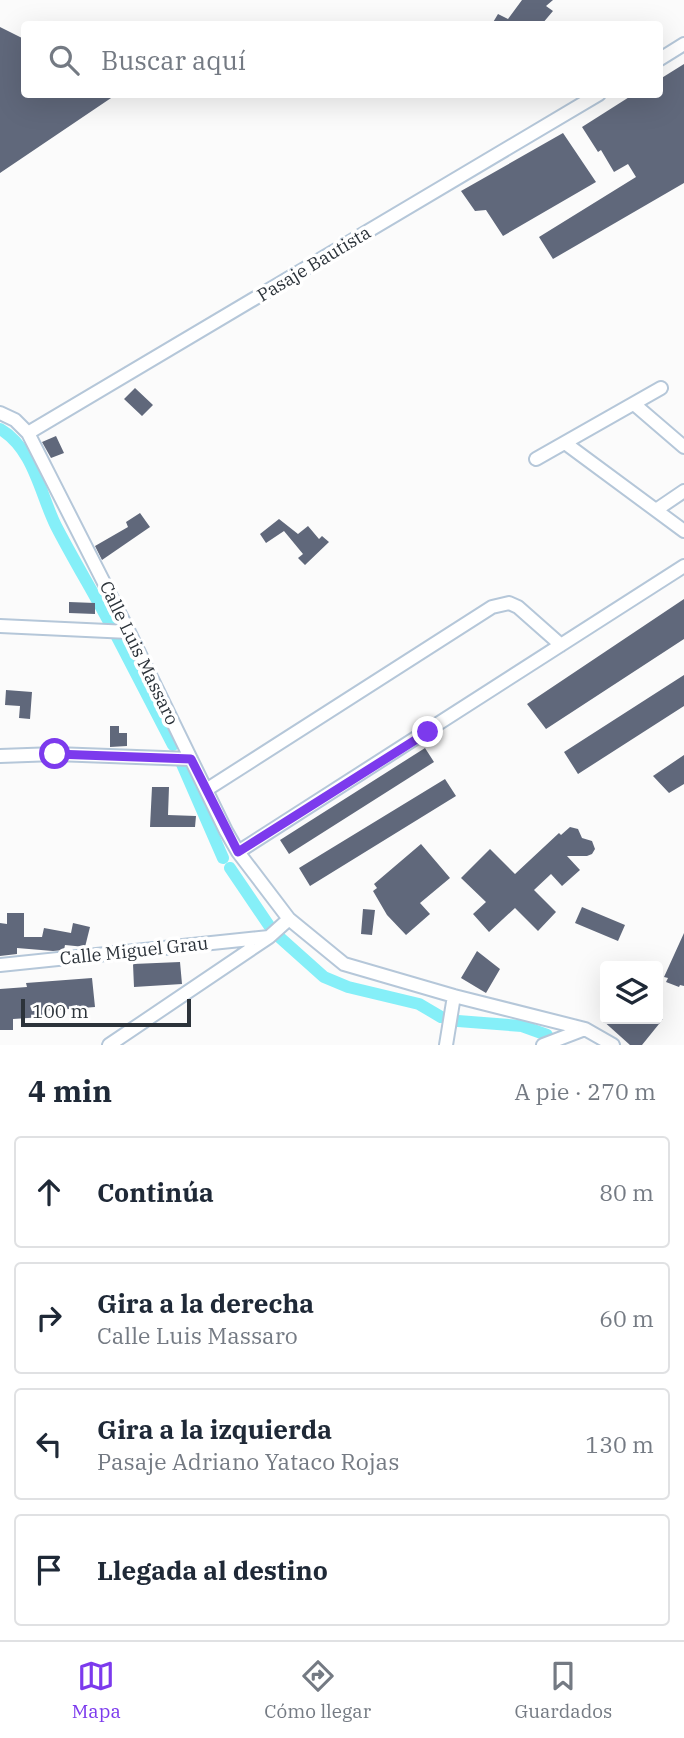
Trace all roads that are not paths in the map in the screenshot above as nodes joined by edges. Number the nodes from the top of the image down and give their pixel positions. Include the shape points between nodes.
1 (684, 44) edge
2 (663, 57) edge
3 (592, 98) edge
4 (661, 388) dead end
5 (634, 404) junction
6 (0, 412) edge
7 (28, 433) junction
8 (565, 443) junction
9 (684, 447) edge
10 (536, 459) dead end
11 (684, 491) edge
12 (656, 510) junction
13 (684, 531) edge
14 (684, 566) edge
15 (0, 626) edge
16 (129, 632) junction
17 (561, 645) junction
18 (0, 756) edge
19 (191, 759) junction
20 (206, 790) junction
21 (238, 852) junction
22 (289, 919) junction
23 (269, 937) junction
24 (0, 965) edge
25 (454, 996) junction
26 (585, 1029) junction
27 (109, 1045) edge
28 (446, 1045) edge
29 (543, 1045) edge
30 (613, 1045) edge

1 - 2 street
3 - 7 street, Pasaje Bautista
4 - 5 street
5 - 8 street
5 - 9 street
6 - 7 street, Calle Luis Massaro
7 - 16 street, Calle Luis Massaro
8 - 10 street
8 - 12 street
11 - 12 street
12 - 13 street
14 - 17 street
15 - 16 street
16 - 19 street, Calle Luis Massaro
17 - 20 street via 518,607 509,603 492,607
17 - 21 street
18 - 19 street
19 - 20 street, Calle Luis Massaro
20 - 21 street, Calle Luis Massaro
21 - 22 street, Calle Luis Massaro
22 - 23 street
22 - 25 street, Calle Luis Massaro via 344,964
23 - 24 street, Calle Miguel Grau
23 - 27 street
25 - 26 street, Calle Luis Massaro
25 - 28 street
26 - 29 street
26 - 30 street, Calle Luis Massaro

